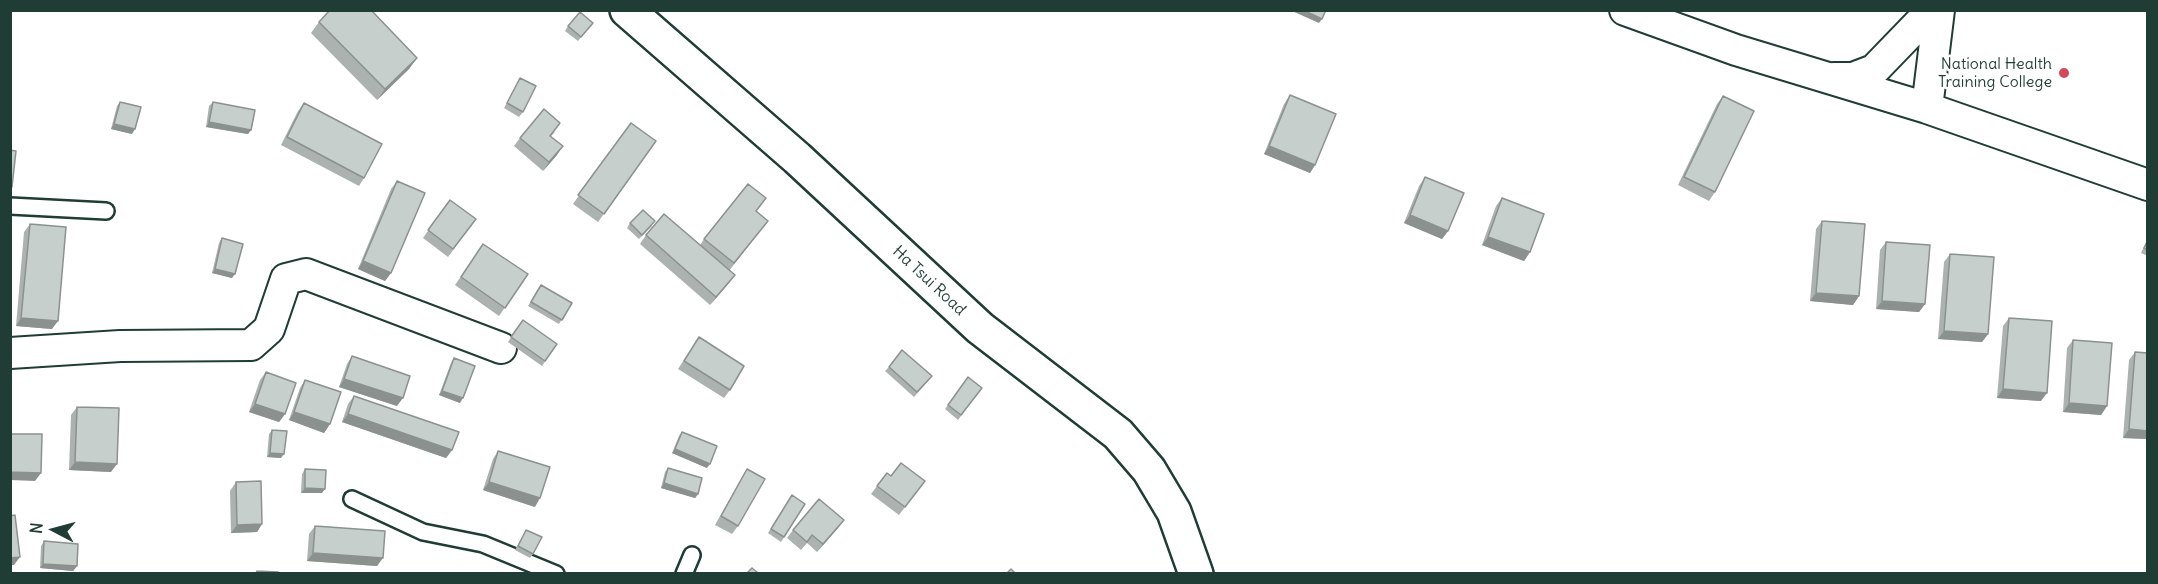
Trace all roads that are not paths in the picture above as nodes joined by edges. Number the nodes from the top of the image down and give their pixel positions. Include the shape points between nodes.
1 (627, 10) edge
2 (1625, 10) edge
3 (1932, 10) edge
4 (1939, 10) edge
5 (1831, 78) junction
6 (1928, 108) junction
7 (2148, 185) edge
8 (10, 206) edge
9 (106, 211) dead end
10 (501, 348) dead end
11 (10, 353) edge
12 (352, 500) dead end
13 (692, 555) dead end
14 (556, 573) edge
15 (684, 573) edge
16 (1196, 573) edge

1 - 16 street, Ha Tsui Road via 797,158 980,328 1118,434 1149,470 1173,513
2 - 5 street via 1736,50
3 - 5 street via 1874,70 1853,78
4 - 6 street
5 - 6 street
6 - 7 street
8 - 9 lane
10 - 11 street via 306,274 286,279 269,329 251,345 120,346
12 - 14 lane via 423,532 483,544
13 - 15 lane

